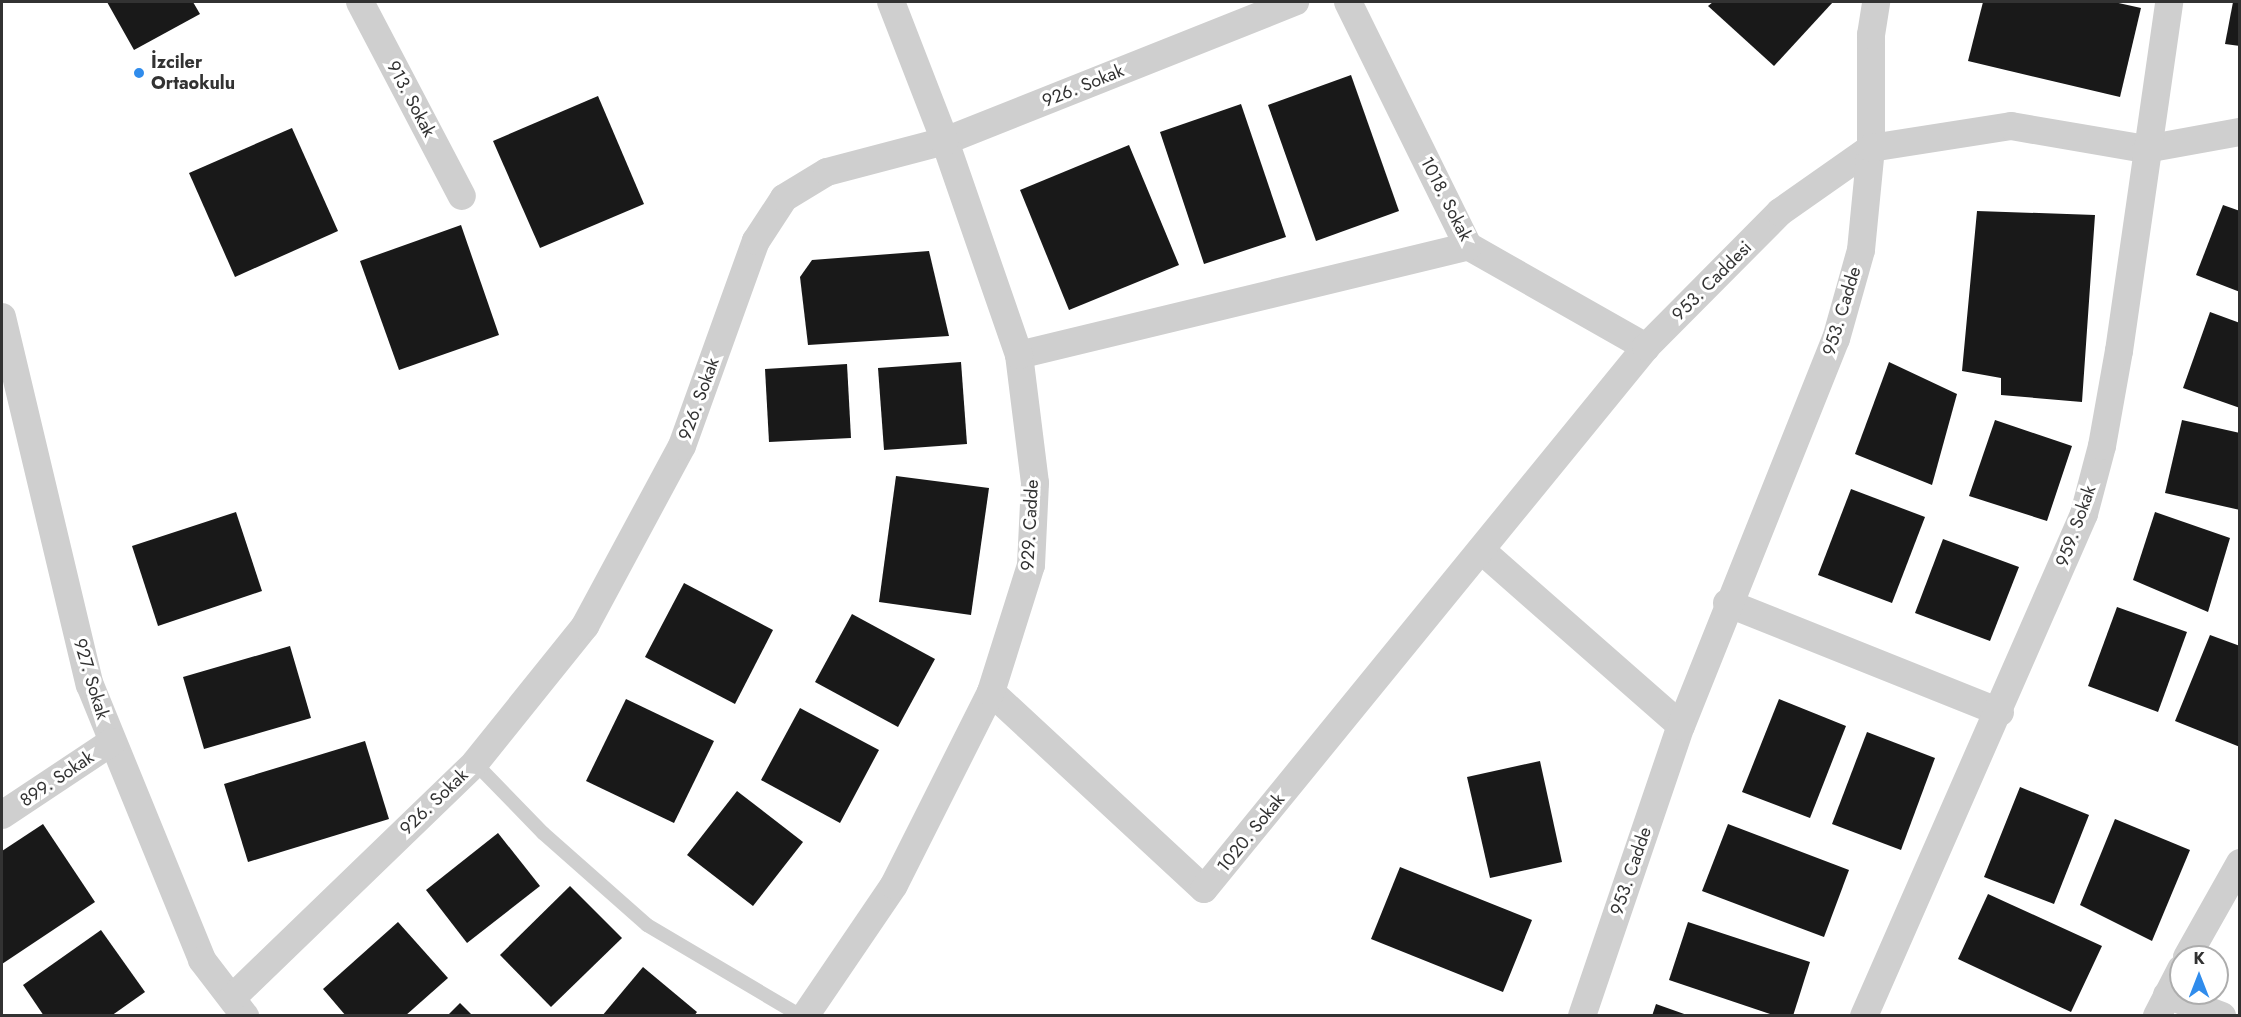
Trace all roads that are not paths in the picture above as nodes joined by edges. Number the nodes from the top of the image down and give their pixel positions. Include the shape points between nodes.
1 (360, 2) edge
2 (891, 2) edge
3 (1294, 2) edge
4 (1348, 2) edge
5 (1876, 2) edge
6 (2169, 2) edge
7 (2240, 132) edge
8 (945, 141) junction
9 (1871, 148) junction
10 (2146, 149) junction
11 (462, 196) dead end
12 (1468, 246) junction
13 (2, 317) edge
14 (1646, 347) junction
15 (1019, 355) junction
16 (1481, 550) junction
17 (1727, 603) junction
18 (991, 692) junction
19 (2000, 712) junction
20 (1681, 726) junction
21 (112, 742) junction
22 (475, 763) junction
23 (2, 815) edge
24 (2240, 863) edge
25 (2194, 945) edge
26 (2162, 1005) edge
27 (239, 1007) edge
28 (803, 1016) edge
29 (1582, 1016) edge
30 (1864, 1016) edge
31 (2222, 1016) edge

1 - 11 street, 913. Sokak
2 - 8 street, 929. Cadde
3 - 8 street, 926. Sokak
4 - 12 street, 1018. Sokak
5 - 9 street via 1871,35
6 - 10 street, 959. Sokak
7 - 10 street
8 - 15 street, 929. Cadde
8 - 22 street, 926. Sokak via 827,172 784,198 756,242 682,446 585,626
9 - 10 street via 2011,126
9 - 14 street, 953. Caddesi via 1780,213
9 - 17 street, 953. Cadde via 1861,250 1836,339
10 - 19 street, 959. Sokak via 2102,446 2084,514
12 - 14 street, 1018. Sokak
12 - 15 street
13 - 21 street, 927. Sokak via 90,685
14 - 16 street, 953. Caddesi
15 - 18 street, 929. Cadde via 1035,483 1031,565
16 - 18 street, 1020. Sokak via 1204,890
16 - 20 street
17 - 19 street
17 - 20 street, 953. Cadde
18 - 28 street, 929. Cadde via 894,885
19 - 30 street, 959. Sokak
20 - 29 street, 953. Cadde
21 - 23 street, 899. Sokak
21 - 27 street, 927. Sokak via 202,960
22 - 27 street, 926. Sokak
22 - 28 lane via 543,833 647,925
24 - 25 street
26 - 31 street

